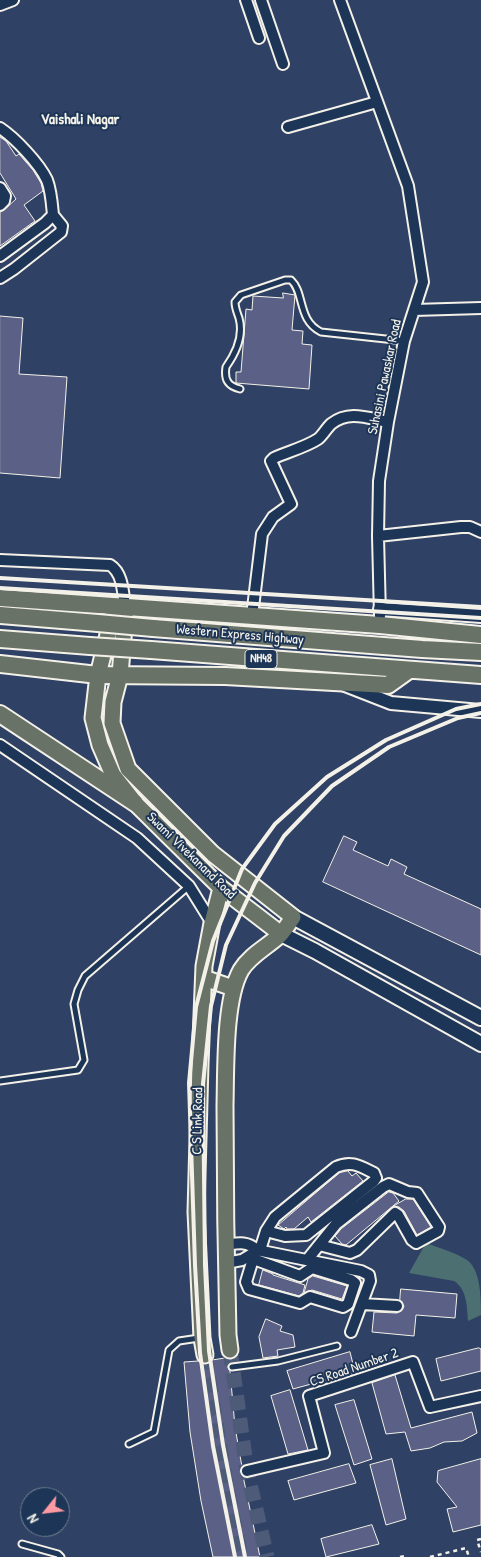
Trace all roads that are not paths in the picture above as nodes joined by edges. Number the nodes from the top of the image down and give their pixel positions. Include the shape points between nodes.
1 (13, 0) edge
2 (246, 0) edge
3 (261, 0) edge
4 (340, 0) edge
5 (0, 5) edge
6 (259, 38) dead end
7 (284, 64) dead end
8 (377, 102) junction
9 (288, 127) dead end
10 (0, 128) edge
11 (0, 188) edge
12 (0, 205) edge
13 (52, 215) junction
14 (0, 256) edge
15 (0, 278) edge
16 (481, 308) edge
17 (414, 310) junction
18 (404, 341) junction
19 (240, 389) dead end
20 (388, 422) junction
21 (481, 532) edge
22 (378, 536) junction
23 (0, 560) edge
24 (0, 598) edge
25 (120, 606) junction
26 (0, 615) edge
27 (252, 616) junction
28 (481, 616) edge
29 (380, 617) junction
30 (481, 635) edge
31 (0, 639) edge
32 (399, 647) junction
33 (481, 652) edge
34 (0, 664) edge
35 (409, 670) junction
36 (98, 675) junction
37 (120, 675) junction
38 (481, 675) edge
39 (337, 682) junction
40 (481, 712) edge
41 (0, 714) edge
42 (0, 745) edge
43 (135, 803) junction
44 (189, 886) junction
45 (221, 888) junction
46 (293, 917) junction
47 (212, 923) junction
48 (281, 934) junction
49 (204, 978) junction
50 (233, 988) junction
51 (481, 1018) edge
52 (481, 1044) edge
53 (0, 1081) edge
54 (266, 1231) junction
55 (226, 1245) junction
56 (319, 1245) junction
57 (255, 1254) junction
58 (307, 1260) junction
59 (226, 1263) junction
60 (362, 1304) junction
61 (397, 1306) dead end
62 (351, 1332) dead end
63 (202, 1338) junction
64 (337, 1346) dead end
65 (230, 1350) tunnel mouth
66 (205, 1355) tunnel mouth
67 (232, 1367) dead end
68 (481, 1396) edge
69 (130, 1444) dead end
70 (247, 1471) dead end
71 (22, 1544) dead end
72 (61, 1557) edge

1 - 5 street
2 - 6 street
3 - 7 street
4 - 8 street, Suhasini Pawaskar Road
8 - 9 street
8 - 17 street, Suhasini Pawaskar Road via 408,186 423,282
10 - 13 street via 33,159 47,180
11 - 12 street via 5,196
13 - 14 street
13 - 15 street via 62,226 61,232
16 - 17 street
17 - 18 street, Suhasini Pawaskar Road
18 - 19 lane via 315,329 304,314 296,285 285,280 241,295 235,302 240,341 225,372 227,383
18 - 20 street, Suhasini Pawaskar Road
20 - 22 street, Suhasini Pawaskar Road via 379,481
20 - 27 street via 347,416 330,425 319,438 270,461 291,504 273,517 262,534
21 - 22 street via 461,527
22 - 29 street, Suhasini Pawaskar Road
23 - 25 street via 110,565 119,575
24 - 25 highway
25 - 27 highway
25 - 36 main road, Swami Vivekanand Road
25 - 37 main road, Swami Vivekanand Road
26 - 32 highway, Western Express Highway / NH48, bridge
27 - 29 highway
28 - 29 street
29 - 30 highway
29 - 32 highway
31 - 35 highway, Western Express Highway / NH48, bridge
32 - 33 highway, Western Express Highway / NH48
34 - 36 highway
35 - 38 highway, Western Express Highway / NH48
35 - 39 highway via 388,685
36 - 37 highway
36 - 43 main road, Swami Vivekanand Road via 93,718 100,745 113,775
37 - 39 highway
37 - 46 main road, Swami Vivekanand Road via 112,723 128,769 213,854
39 - 40 street via 391,703
41 - 43 highway
42 - 44 street via 137,838
43 - 45 main road, Swami Vivekanand Road
44 - 47 street
44 - 53 lane via 85,976 74,1004 84,1060 78,1070
45 - 47 main road, C S Link Road
45 - 48 main road, Swami Vivekanand Road
46 - 48 main road, C S Link Road
46 - 51 main road, Swami Vivekanand Road
47 - 49 main road, C S Link Road
48 - 50 main road, C S Link Road via 254,955 241,970
48 - 52 main road, Swami Vivekanand Road
49 - 50 main road
49 - 63 main road, C S Link Road via 196,1212
50 - 55 main road, C S Link Road via 226,1065
54 - 54 street via 275,1217 336,1167 345,1163 356,1164 374,1173 374,1181 306,1235 285,1236
54 - 57 street
55 - 57 street via 251,1244
55 - 59 main road, C S Link Road
56 - 56 street via 336,1224 389,1184 417,1193 439,1227 438,1231 416,1243 395,1213 350,1253
56 - 58 street
57 - 57 street via 300,1276 312,1268 351,1280 354,1283 348,1304 343,1307 310,1297 300,1303 249,1289 246,1282
57 - 58 street
57 - 59 street
58 - 60 street via 369,1275
59 - 65 main road, C S Link Road
60 - 61 street
60 - 62 street
63 - 66 main road, C S Link Road
63 - 69 lane via 178,1341 169,1350 154,1432
64 - 67 lane via 278,1361
68 - 70 street, CS Road Number 2 via 430,1407 414,1362 309,1396 324,1454
71 - 72 lane

